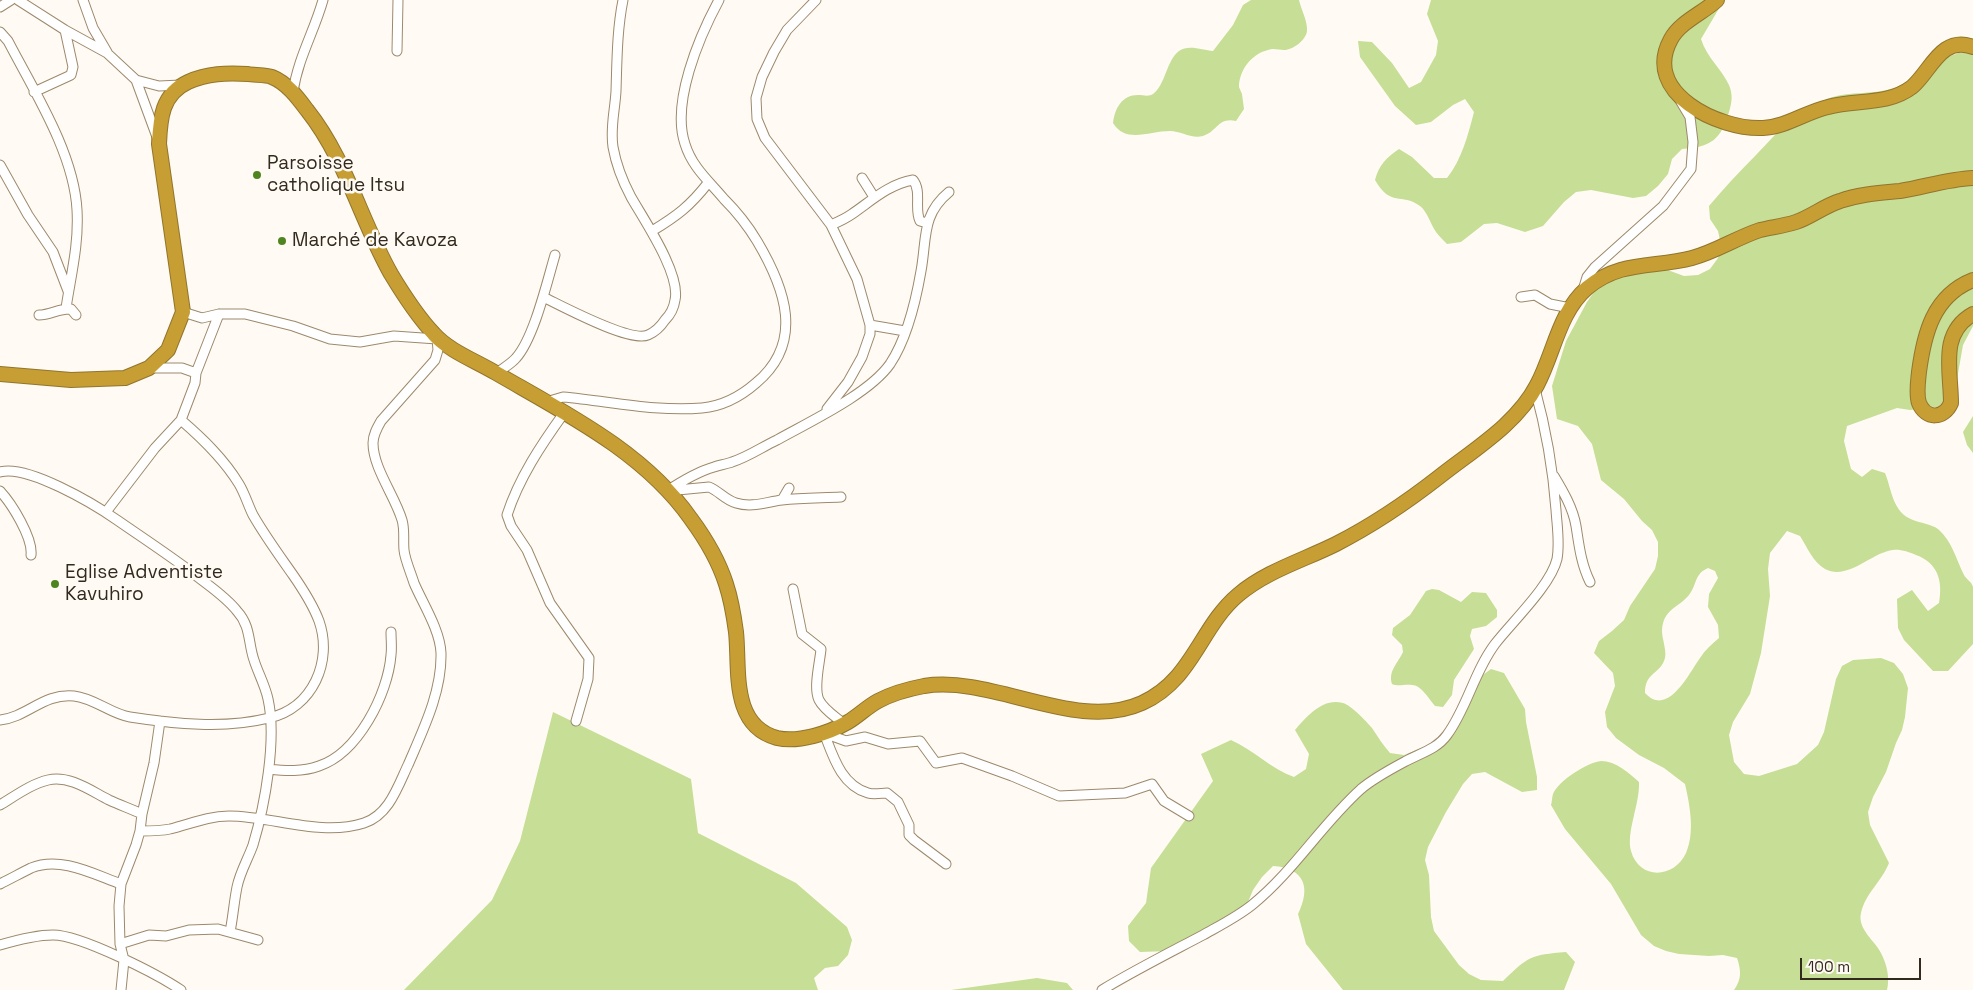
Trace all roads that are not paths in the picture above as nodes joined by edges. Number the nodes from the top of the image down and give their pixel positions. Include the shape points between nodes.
1 (12, 0) edge
2 (18, 0) edge
3 (83, 0) edge
4 (323, 0) edge
5 (398, 0) edge
6 (623, 0) edge
7 (719, 0) edge
8 (816, 0) edge
9 (1717, 0) edge
10 (0, 7) edge
11 (65, 30) junction
12 (0, 32) edge
13 (4, 44) edge
14 (1973, 47) edge
15 (397, 51) dead end
16 (107, 53) junction
17 (136, 80) junction
18 (181, 85) junction
19 (1671, 87) junction
20 (34, 92) junction
21 (293, 92) junction
22 (159, 144) junction
23 (0, 165) edge
24 (862, 178) dead end
25 (1973, 178) edge
26 (708, 183) junction
27 (949, 192) dead end
28 (874, 197) junction
29 (927, 223) junction
30 (831, 226) junction
31 (652, 231) junction
32 (555, 255) dead end
33 (1973, 280) edge
34 (1583, 290) junction
35 (68, 291) junction
36 (543, 297) junction
37 (1521, 297) dead end
38 (66, 308) junction
39 (1570, 308) junction
40 (184, 312) junction
41 (219, 314) junction
42 (1973, 314) edge
43 (39, 315) dead end
44 (76, 315) dead end
45 (870, 325) junction
46 (905, 330) junction
47 (437, 339) junction
48 (149, 368) junction
49 (196, 373) junction
50 (498, 373) junction
51 (0, 374) edge
52 (1535, 389) junction
53 (545, 402) junction
54 (564, 413) junction
55 (823, 414) junction
56 (181, 420) junction
57 (0, 472) edge
58 (1553, 474) junction
59 (789, 488) dead end
60 (0, 491) edge
61 (667, 491) junction
62 (841, 497) dead end
63 (782, 500) junction
64 (106, 512) junction
65 (32, 555) dead end
66 (1590, 582) dead end
67 (792, 589) dead end
68 (391, 632) dead end
69 (271, 718) junction
70 (0, 720) edge
71 (160, 721) junction
72 (576, 721) dead end
73 (844, 724) junction
74 (824, 733) junction
75 (270, 769) junction
76 (0, 806) edge
77 (142, 814) junction
78 (1189, 816) dead end
79 (259, 819) junction
80 (140, 832) junction
81 (946, 864) dead end
82 (0, 884) edge
83 (121, 884) junction
84 (230, 932) junction
85 (258, 940) dead end
86 (120, 944) junction
87 (0, 945) edge
88 (124, 960) junction
89 (121, 990) edge
90 (181, 990) edge
91 (1102, 990) edge

1 - 10 street
2 - 11 street
3 - 16 street via 92,28
4 - 21 street via 296,72
5 - 15 street
6 - 31 street via 611,123 613,147 619,171
7 - 26 street via 688,74 681,108 685,144
8 - 30 street via 788,30 774,52 756,98 757,119 765,138
9 - 19 highway via 1672,36 1664,61
11 - 16 street
11 - 20 street via 73,67 71,75
12 - 13 street
13 - 20 street
14 - 19 highway via 1958,45 1946,48 1913,86 1899,95 1828,106 1765,128 1743,127 1711,118 1684,102
16 - 17 street
17 - 18 street via 159,86
17 - 22 street
18 - 21 highway via 216,73 270,75
18 - 22 highway via 167,98 160,118
19 - 34 street via 1690,117 1693,142 1691,169 1663,206 1595,267
20 - 35 street via 61,146 72,178 77,209 77,247
21 - 47 highway via 325,132 390,272
22 - 40 highway
23 - 35 street via 28,216 53,252
24 - 28 street
25 - 34 highway via 1847,198 1799,221 1761,230 1687,260 1636,265 1606,274
26 - 31 street via 693,202
26 - 53 street via 755,238 780,285 786,309 785,337 782,351 773,365 742,395 704,408 668,410 563,397
27 - 29 street via 934,207
28 - 29 street via 913,180 918,217
28 - 30 street
29 - 46 street via 922,270
30 - 45 street via 857,279
31 - 36 street via 674,280 676,299 670,315 647,336 633,336 608,328
32 - 36 street
33 - 42 highway via 1948,296 1931,317 1918,388 1919,402 1930,414 1939,416 1951,403 1950,342 1955,330
34 - 39 highway
35 - 38 street
36 - 50 street via 516,358
37 - 39 street via 1535,295 1550,304
38 - 43 street
38 - 44 street
39 - 52 highway
40 - 41 street via 202,318
40 - 48 highway via 168,350
41 - 47 street via 245,314 330,339 360,342 394,336
41 - 49 street
45 - 46 street
45 - 55 street via 862,357 848,382
46 - 55 street via 890,365 875,381
47 - 50 highway
47 - 79 street via 435,360 380,421 373,443 377,461 402,520 404,551 441,650 438,683 430,710 395,794 377,817 342,827 314,827
48 - 49 street via 182,368
48 - 51 highway via 125,378 71,380
49 - 56 street
50 - 53 highway
52 - 58 street
52 - 73 highway via 1508,423 1413,498 1340,542 1257,581 1236,597 1220,614 1186,667 1160,693 1136,706 1107,712 1079,710 982,689 934,684 898,691
53 - 54 highway
54 - 61 highway via 639,462
54 - 72 street via 541,445 514,493 507,515 528,550 550,603 589,658 588,678
55 - 61 street via 733,462 690,477
56 - 64 street
56 - 69 street via 202,437 240,485 252,513 319,620 325,647 321,669 311,690 296,707
57 - 64 street via 5,470 32,476 74,492
58 - 66 street via 1566,495 1576,524
58 - 91 street via 1559,544 1553,570 1489,652 1446,736 1431,750 1407,760 1363,788 1334,816 1286,874 1250,907
59 - 63 street
60 - 65 street via 18,517 32,546
61 - 63 street via 709,487 736,503 756,506
61 - 74 highway via 690,516 712,552 726,584 736,629 742,703 748,719 776,738 795,739
62 - 63 street
64 - 69 street via 214,589 239,612 249,632 253,659 263,680
67 - 73 street via 802,634 821,649 818,699
68 - 75 street via 391,656 376,708 345,749 319,766 297,771
69 - 71 street via 238,723
69 - 75 street
70 - 71 street via 26,712 51,698 74,696 127,717
71 - 77 street
73 - 74 highway
74 - 78 street via 846,741 865,737 888,744 920,741 936,763 962,758 1058,796 1125,793 1152,784 1164,801
74 - 81 street via 835,763 847,781 869,794 888,793 898,802 909,825 909,834
75 - 79 street
76 - 77 street via 49,780 67,780
77 - 80 street
79 - 80 street via 202,818 169,829
79 - 84 street via 253,845 241,871
80 - 83 street
82 - 83 street via 33,868 53,863 74,866
83 - 86 street
84 - 85 street
84 - 86 street via 189,930 166,936 149,935
86 - 88 street
87 - 88 street via 24,938 55,935
88 - 89 street
88 - 90 street

